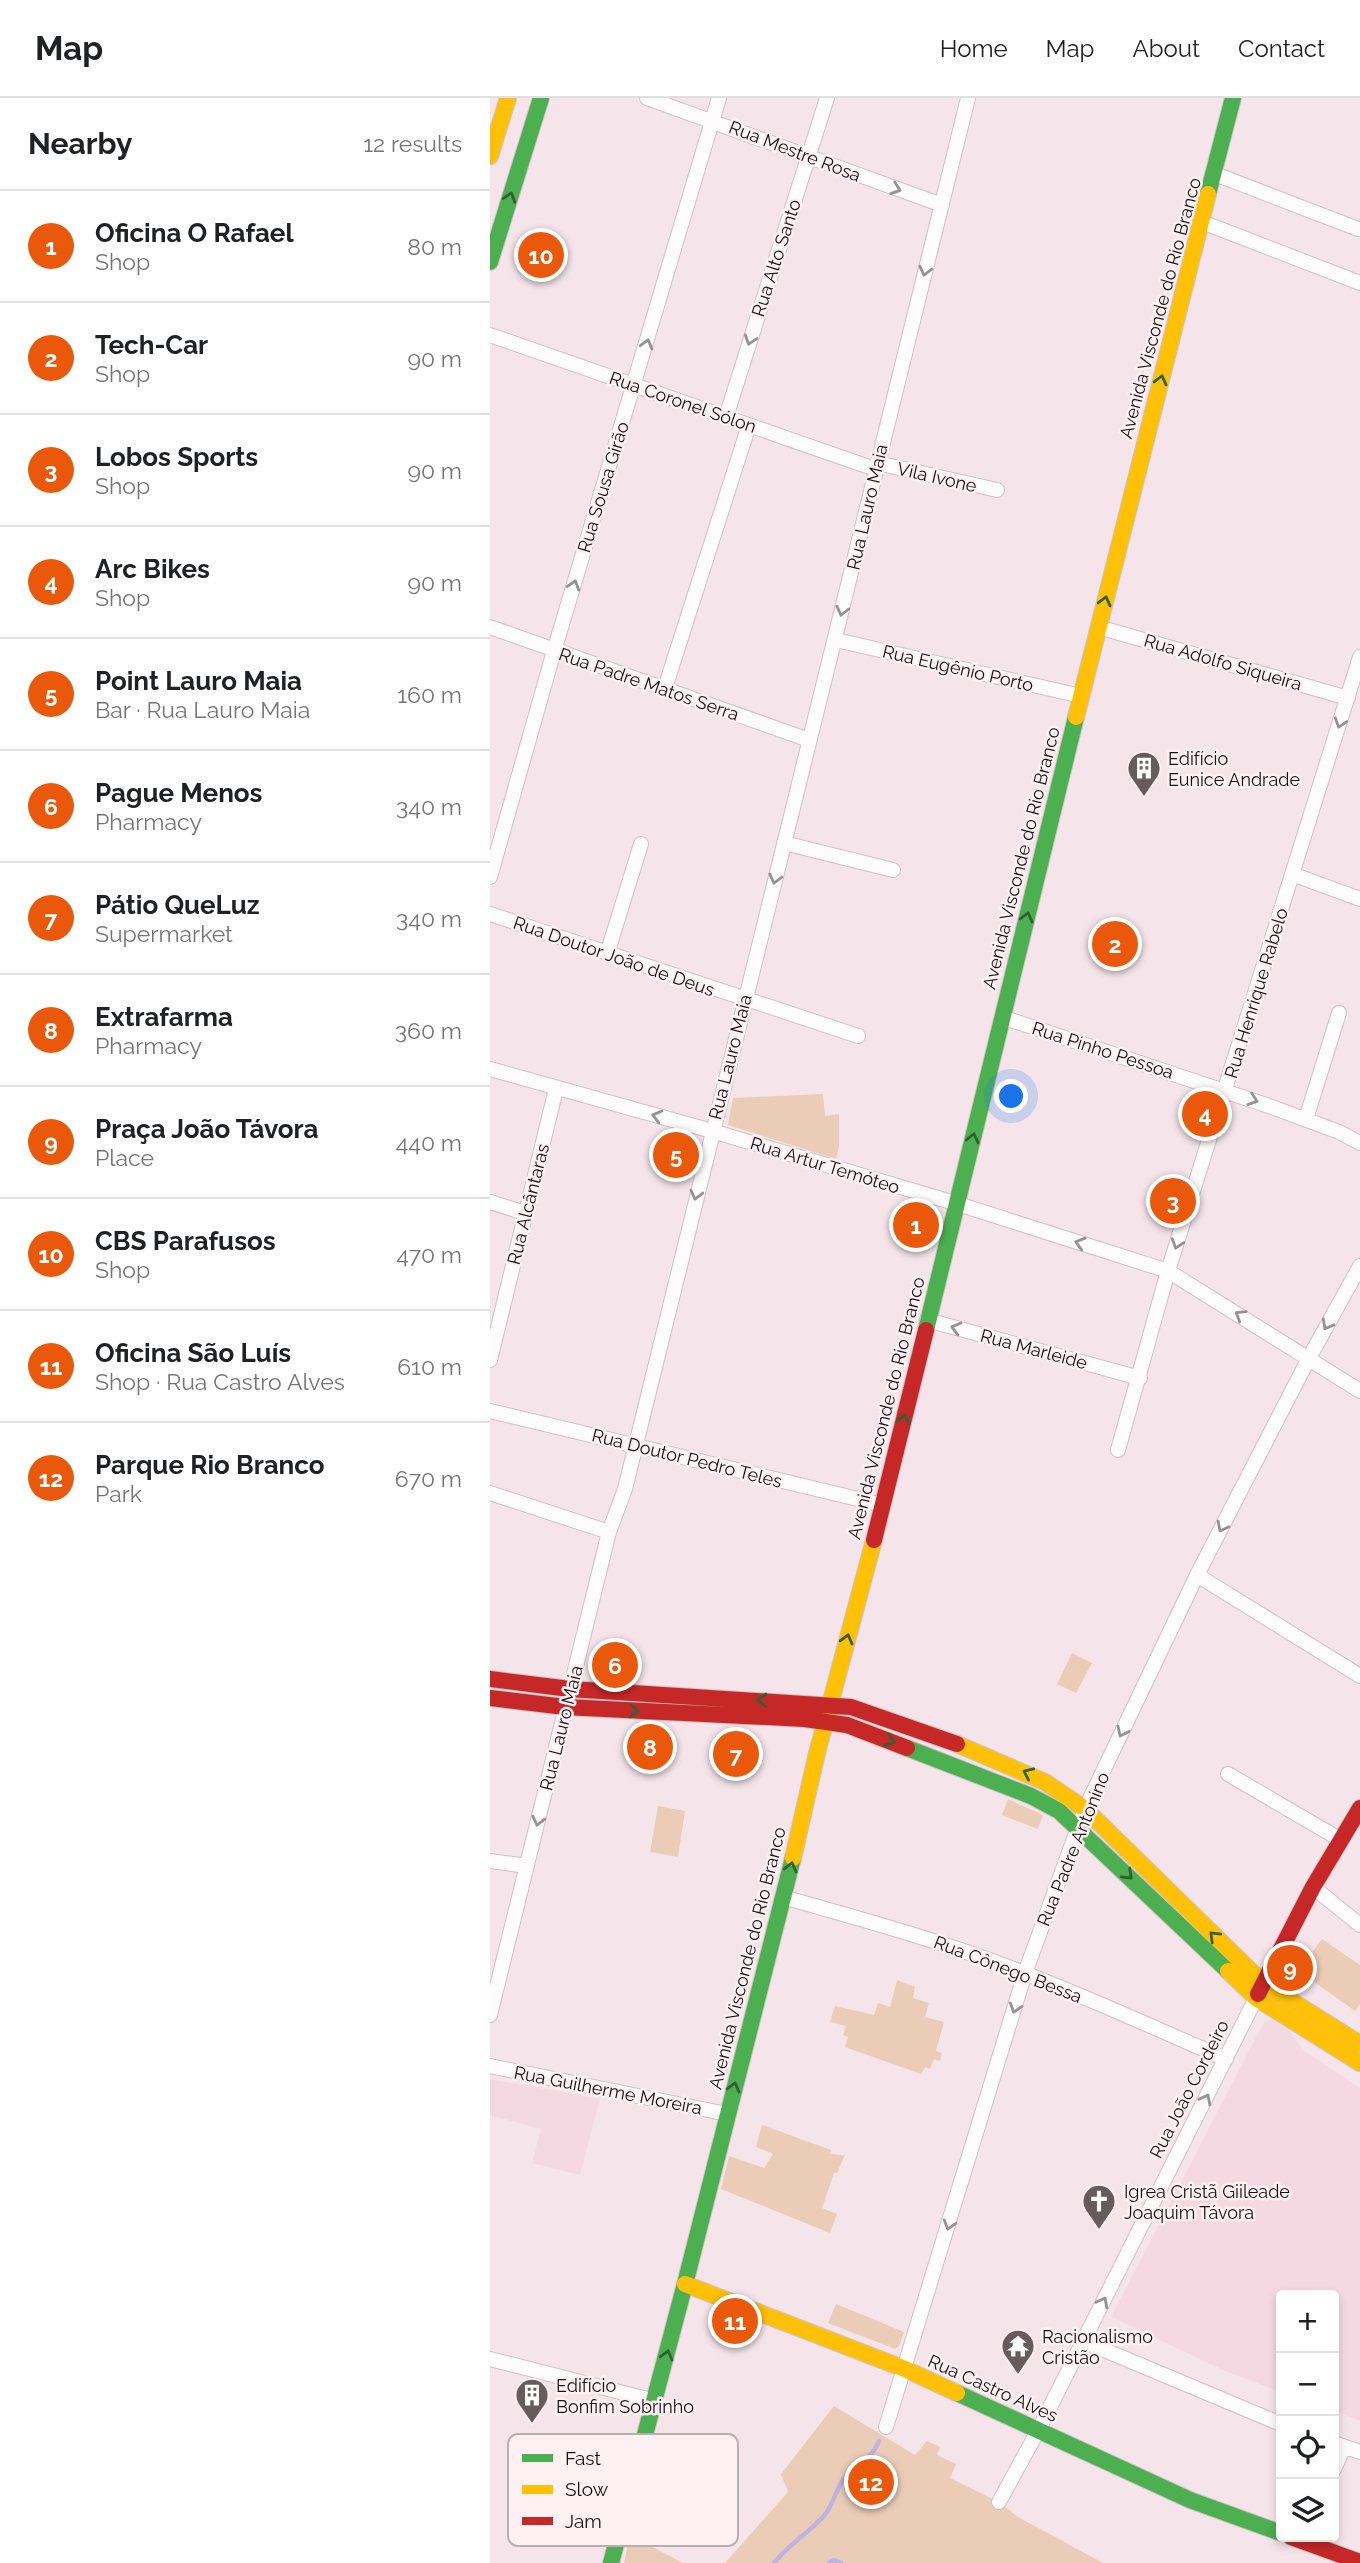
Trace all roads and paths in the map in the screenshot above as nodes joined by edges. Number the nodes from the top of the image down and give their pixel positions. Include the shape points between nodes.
1 (508, 98) edge
2 (541, 98) edge
3 (551, 98) edge
4 (648, 98) edge
5 (719, 98) edge
6 (827, 98) edge
7 (968, 98) edge
8 (1233, 98) edge
9 (536, 115) junction
10 (712, 121) junction
11 (490, 156) edge
12 (808, 158) junction
13 (1215, 174) junction
14 (942, 205) junction
15 (1202, 222) junction
16 (1358, 229) dead end
17 (490, 262) edge
18 (1360, 283) edge
19 (490, 335) edge
20 (634, 386) junction
21 (726, 417) junction
22 (749, 425) junction
23 (876, 466) junction
24 (997, 490) dead end
25 (490, 626) edge
26 (1098, 627) junction
27 (836, 640) junction
28 (554, 651) junction
29 (1360, 657) edge
30 (665, 688) junction
31 (1081, 696) junction
32 (1348, 698) junction
33 (809, 740) junction
34 (784, 843) junction
35 (641, 845) dead end
36 (893, 870) dead end
37 (1292, 874) junction
38 (490, 877) edge
39 (1360, 899) edge
40 (490, 914) edge
41 (607, 954) junction
42 (744, 1000) junction
43 (1339, 1013) dead end
44 (1002, 1017) junction
45 (858, 1036) dead end
46 (490, 1069) edge
47 (556, 1089) junction
48 (1226, 1091) junction
49 (1306, 1119) junction
50 (712, 1131) junction
51 (1360, 1143) edge
52 (490, 1202) edge
53 (958, 1204) junction
54 (525, 1213) junction
55 (1360, 1266) edge
56 (1168, 1271) junction
57 (927, 1320) junction
58 (1309, 1358) junction
59 (490, 1360) edge
60 (1140, 1378) junction
61 (1360, 1391) edge
62 (490, 1411) edge
63 (635, 1445) junction
64 (1118, 1450) dead end
65 (490, 1493) edge
66 (883, 1505) junction
67 (609, 1532) junction
68 (1197, 1576) junction
69 (1360, 1676) edge
70 (490, 1679) edge
71 (570, 1689) junction
72 (490, 1698) edge
73 (830, 1705) junction
74 (565, 1707) junction
75 (825, 1722) junction
76 (1228, 1774) dead end
77 (1360, 1808) edge
78 (1085, 1810) junction
79 (1079, 1828) junction
80 (1341, 1840) junction
81 (490, 1861) edge
82 (527, 1867) junction
83 (1312, 1887) junction
84 (783, 1897) junction
85 (1360, 1925) edge
86 (1025, 1973) junction
87 (1260, 1991) junction
88 (490, 2015) edge
89 (1359, 2041) edge
90 (1226, 2059) junction
91 (1360, 2063) edge
92 (490, 2066) edge
93 (727, 2114) junction
94 (685, 2284) junction
95 (1083, 2341) junction
96 (490, 2359) edge
97 (905, 2369) junction
98 (655, 2401) junction
99 (1276, 2422) edge
100 (886, 2427) dead end
101 (1039, 2429) junction
102 (646, 2434) edge
103 (1339, 2445) edge
104 (1360, 2452) edge
105 (999, 2502) dead end
106 (1276, 2531) edge
107 (1305, 2542) edge
108 (616, 2546) edge
109 (1360, 2562) edge
110 (611, 2563) edge

1 - 11 main road
2 - 9 main road
3 - 9 street
4 - 10 street, Rua Mestre Rosa
5 - 10 street, Rua Sousa Girão
6 - 12 street, Rua Alto Santo
7 - 14 street, Rua Lauro Maia
8 - 13 main road, Avenida Visconde do Rio Branco
17 -> 9 main road
10 - 12 street, Rua Mestre Rosa
20 -> 10 street, Rua Sousa Girão
12 -> 14 street, Rua Mestre Rosa
12 -> 21 street, Rua Alto Santo
13 - 15 main road, Avenida Visconde do Rio Branco
13 - 16 street
14 -> 23 street, Rua Lauro Maia
15 - 18 street
26 -> 15 main road, Avenida Visconde do Rio Branco
19 - 20 street, Rua Coronel Sólon
20 - 21 street, Rua Coronel Sólon
28 -> 20 street, Rua Sousa Girão
21 - 22 street, Rua Coronel Sólon
22 - 23 street, Rua Coronel Sólon
22 - 30 street
23 - 24 street, Vila Ivone
23 -> 27 street, Rua Lauro Maia
25 - 28 street, Rua Padre Matos Serra
26 - 31 main road, Avenida Visconde do Rio Branco
26 - 32 street, Rua Adolfo Siqueira
27 - 31 street, Rua Eugênio Porto
27 - 33 street, Rua Lauro Maia
28 - 30 street, Rua Padre Matos Serra
28 - 38 street, Rua Sousa Girão
29 - 32 street, Rua Henrique Rabelo
30 - 33 street, Rua Padre Matos Serra
44 -> 31 main road, Avenida Visconde do Rio Branco
32 -> 37 street, Rua Henrique Rabelo
33 - 34 street, Rua Lauro Maia
34 - 36 street
34 -> 42 street, Rua Lauro Maia
35 - 41 street
37 - 39 street
37 - 48 street, Rua Henrique Rabelo
40 - 41 street, Rua Doutor João de Deus
41 - 42 street, Rua Doutor João de Deus
42 - 45 street, Rua Doutor João de Deus
42 - 50 street, Rua Lauro Maia
43 - 49 street
44 - 48 street, Rua Pinho Pessoa
53 -> 44 main road, Avenida Visconde do Rio Branco
46 - 47 street, Rua Artur Temóteo
50 -> 47 street, Rua Artur Temóteo
47 - 54 street, Rua Alcântaras
48 -> 49 street, Rua Pinho Pessoa
48 -> 56 street, Rua Henrique Rabelo
49 - 51 street, Rua Pinho Pessoa
50 - 53 street, Rua Artur Temóteo
50 -> 63 street, Rua Lauro Maia
52 - 54 street
56 -> 53 street, Rua Artur Temóteo
53 - 57 main road, Avenida Visconde do Rio Branco
54 - 59 street, Rua Alcântaras
55 -> 58 street, Rua Padre Antonino
58 -> 56 street, Rua Artur Temóteo
56 - 60 street, Rua Henrique Rabelo
60 -> 57 street, Rua Marleide
66 -> 57 main road, Avenida Visconde do Rio Branco
58 - 61 street, Rua Artur Temóteo
58 -> 68 street, Rua Padre Antonino
60 - 64 street, Rua Henrique Rabelo
62 - 63 street, Rua Doutor Pedro Teles
63 - 66 street, Rua Doutor Pedro Teles
63 - 67 street, Rua Lauro Maia
65 - 67 street
73 -> 66 main road, Avenida Visconde do Rio Branco
67 - 71 street, Rua Lauro Maia
68 - 69 street
68 -> 78 street, Rua Padre Antonino
70 - 71 main road
73 -> 71 main road
71 - 74 street, Rua Lauro Maia
72 - 74 main road
73 - 75 main road, Avenida Visconde do Rio Branco
78 -> 73 main road via 1045,1782 996,1759 922,1730 851,1707
74 -> 75 main road
74 -> 82 street, Rua Lauro Maia
75 -> 79 main road via 847,1725 1022,1791
84 -> 75 main road, Avenida Visconde do Rio Branco
76 - 80 street
77 - 80 main road, Rua João Cordeiro
78 - 79 street, Rua Padre Antonino
87 -> 78 main road
79 - 86 street, Rua Padre Antonino
79 -> 87 main road
80 - 83 main road, Rua João Cordeiro
81 - 82 street
82 - 88 street, Rua Lauro Maia
83 - 85 street
83 - 87 main road, Rua João Cordeiro
84 - 86 street, Rua Cônego Bessa via 919,1935
93 -> 84 main road, Avenida Visconde do Rio Branco
86 - 90 street, Rua Cônego Bessa
86 -> 97 street, Rua Padre Antonino
87 - 89 main road
87 - 90 street, Rua João Cordeiro
87 - 91 main road
95 -> 90 street, Rua João Cordeiro
92 - 93 street, Rua Guilherme Moreira
93 - 94 main road, Avenida Visconde do Rio Branco
94 - 97 main road, Rua Castro Alves
98 -> 94 main road, Avenida Visconde do Rio Branco
95 - 99 street
95 - 101 street, Rua João Cordeiro
96 - 98 street
97 - 100 street, Rua Padre Antonino
97 - 101 main road, Rua Castro Alves
98 - 102 main road, Avenida Visconde do Rio Branco
101 - 105 street, Rua João Cordeiro
101 - 106 main road, Rua Castro Alves via 1190,2500
103 - 104 street
107 - 109 main road
108 - 110 main road, Avenida Visconde do Rio Branco

